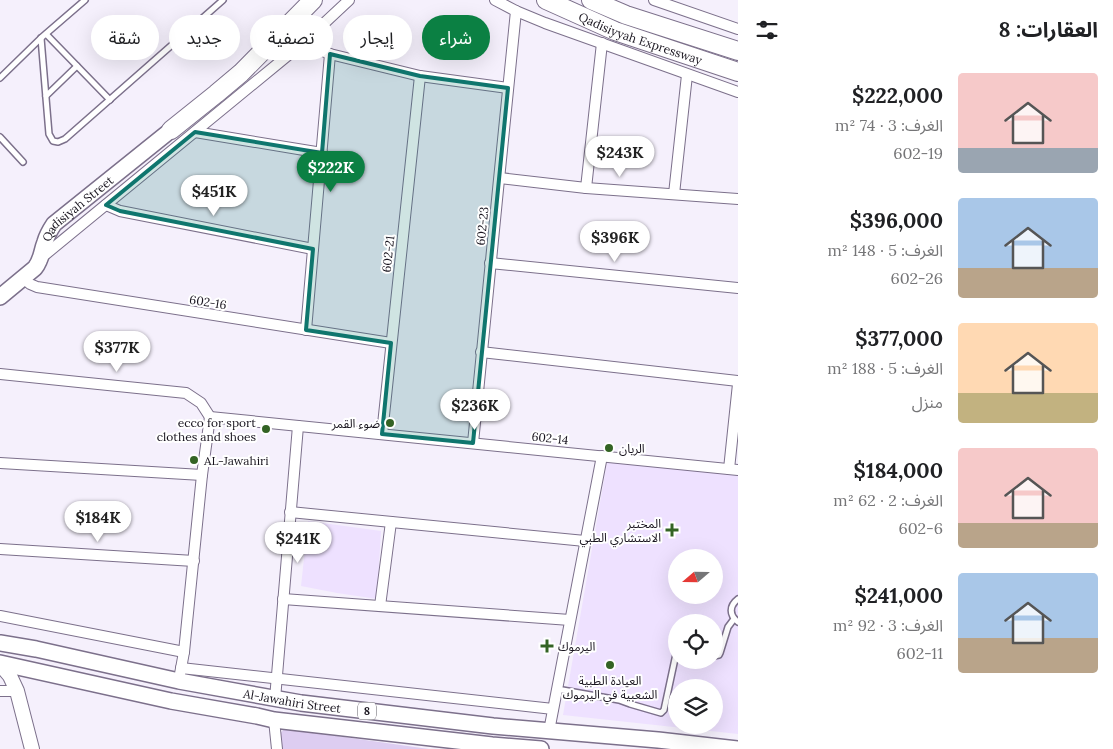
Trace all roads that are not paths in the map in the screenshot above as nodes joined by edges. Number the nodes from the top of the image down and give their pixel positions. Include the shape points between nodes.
1 (85, 0) edge
2 (223, 0) edge
3 (313, 0) edge
4 (349, 0) edge
5 (495, 0) edge
6 (546, 0) edge
7 (591, 0) edge
8 (654, 0) edge
9 (668, 2) edge
10 (516, 11) junction
11 (333, 15) edge
12 (738, 29) edge
13 (46, 34) junction
14 (41, 38) junction
15 (602, 43) junction
16 (738, 51) edge
17 (333, 55) edge
18 (281, 60) edge
19 (330, 60) edge
20 (78, 66) junction
21 (738, 72) edge
22 (687, 75) junction
23 (420, 76) junction
24 (0, 78) edge
25 (508, 88) junction
26 (738, 92) edge
27 (46, 96) junction
28 (110, 100) junction
29 (170, 130) joint
30 (195, 132) junction
31 (0, 137) edge
32 (322, 153) junction
33 (23, 162) dead end
34 (500, 178) junction
35 (586, 188) junction
36 (674, 194) junction
37 (738, 198) edge
38 (106, 205) junction
39 (313, 249) junction
40 (41, 258) junction
41 (490, 263) junction
42 (23, 278) junction
43 (738, 288) edge
44 (0, 297) edge
45 (306, 330) junction
46 (391, 344) junction
47 (481, 352) junction
48 (0, 374) edge
49 (738, 383) edge
50 (210, 417) junction
51 (298, 426) junction
52 (382, 434) junction
53 (473, 443) junction
54 (602, 456) junction
55 (0, 462) edge
56 (734, 469) edge
57 (202, 475) junction
58 (290, 512) junction
59 (391, 522) junction
60 (585, 541) junction
61 (0, 549) edge
62 (194, 561) junction
63 (738, 599) edge
64 (283, 600) junction
65 (380, 606) junction
66 (0, 616) edge
67 (570, 620) junction
68 (736, 621) edge
69 (0, 642) edge
70 (723, 643) edge
71 (184, 652) junction
72 (0, 663) edge
73 (673, 669) edge
74 (180, 675) junction
75 (277, 678) junction
76 (556, 689) junction
77 (0, 691) edge
78 (17, 691) junction
79 (275, 699) junction
80 (552, 708) junction
81 (274, 720) junction
82 (549, 731) junction
83 (491, 747) edge
84 (32, 749) edge
85 (277, 749) edge
86 (541, 749) edge
87 (738, 749) edge

1 - 13 lane
2 - 28 lane
3 - 29 highway via 234,79
4 - 11 street
5 - 10 street
6 - 21 highway, Qadisiyyah Expressway via 615,31
7 - 16 highway, Qadisiyyah Expressway via 626,16
8 - 9 street
9 - 12 street
10 - 15 street
10 - 25 street, 602-23
13 - 14 lane
13 - 20 lane
14 - 24 lane
14 - 27 lane
15 - 22 street
15 - 35 street
17 - 23 street
18 - 30 street
19 - 32 street
20 - 27 lane
20 - 28 lane
22 - 26 street
22 - 36 street
23 - 25 street
23 - 46 street, 602-21
25 - 34 street, 602-23
27 - 28 lane via 49,134 58,142 65,140
29 - 40 main road, Qadisiyah Street via 54,224 45,240
30 - 32 street
30 - 38 street
31 - 33 lane
32 - 39 street
34 - 35 street
34 - 41 street, 602-23
35 - 36 street
36 - 37 street
38 - 39 street via 120,211
38 - 40 street
39 - 45 street
40 - 42 main road, Qadisiyah Street
41 - 43 street
41 - 47 street, 602-23
42 - 44 main road, Qadisiyah Street
42 - 45 street, 602-16 via 37,287
45 - 46 street, 602-16
46 - 52 street, 602-21
47 - 49 street
47 - 53 street, 602-23
48 - 50 street via 186,393 201,403
49 - 56 street
50 - 51 street, 602-14
50 - 57 street
51 - 52 street, 602-14
51 - 58 street
52 - 53 street, 602-14
53 - 54 street, 602-14
54 - 56 street, 602-14
54 - 60 street
55 - 57 street
57 - 62 street
58 - 59 street
58 - 64 street
59 - 60 street
59 - 65 street
60 - 67 street
61 - 62 street
62 - 71 street
63 - 68 lane via 732,605 731,614
64 - 65 street
64 - 75 street
65 - 67 street
66 - 71 street
67 - 76 street
68 - 70 lane via 728,627
69 - 74 main road, Al-Jawahiri Street / 8
71 - 74 street
72 - 78 street
72 - 81 main road, Al-Jawahiri Street / 8
73 - 76 lane via 661,713 619,700
74 - 75 street
74 - 79 main road, Al-Jawahiri Street / 8
75 - 79 street
75 - 80 street
76 - 80 street
77 - 78 street
78 - 84 street
79 - 82 main road, Al-Jawahiri Street / 8
80 - 82 street
81 - 83 main road, Al-Jawahiri Street / 8
81 - 85 street
82 - 87 main road, Al-Jawahiri Street / 8
83 - 86 main road, Al-Jawahiri Street / 8

